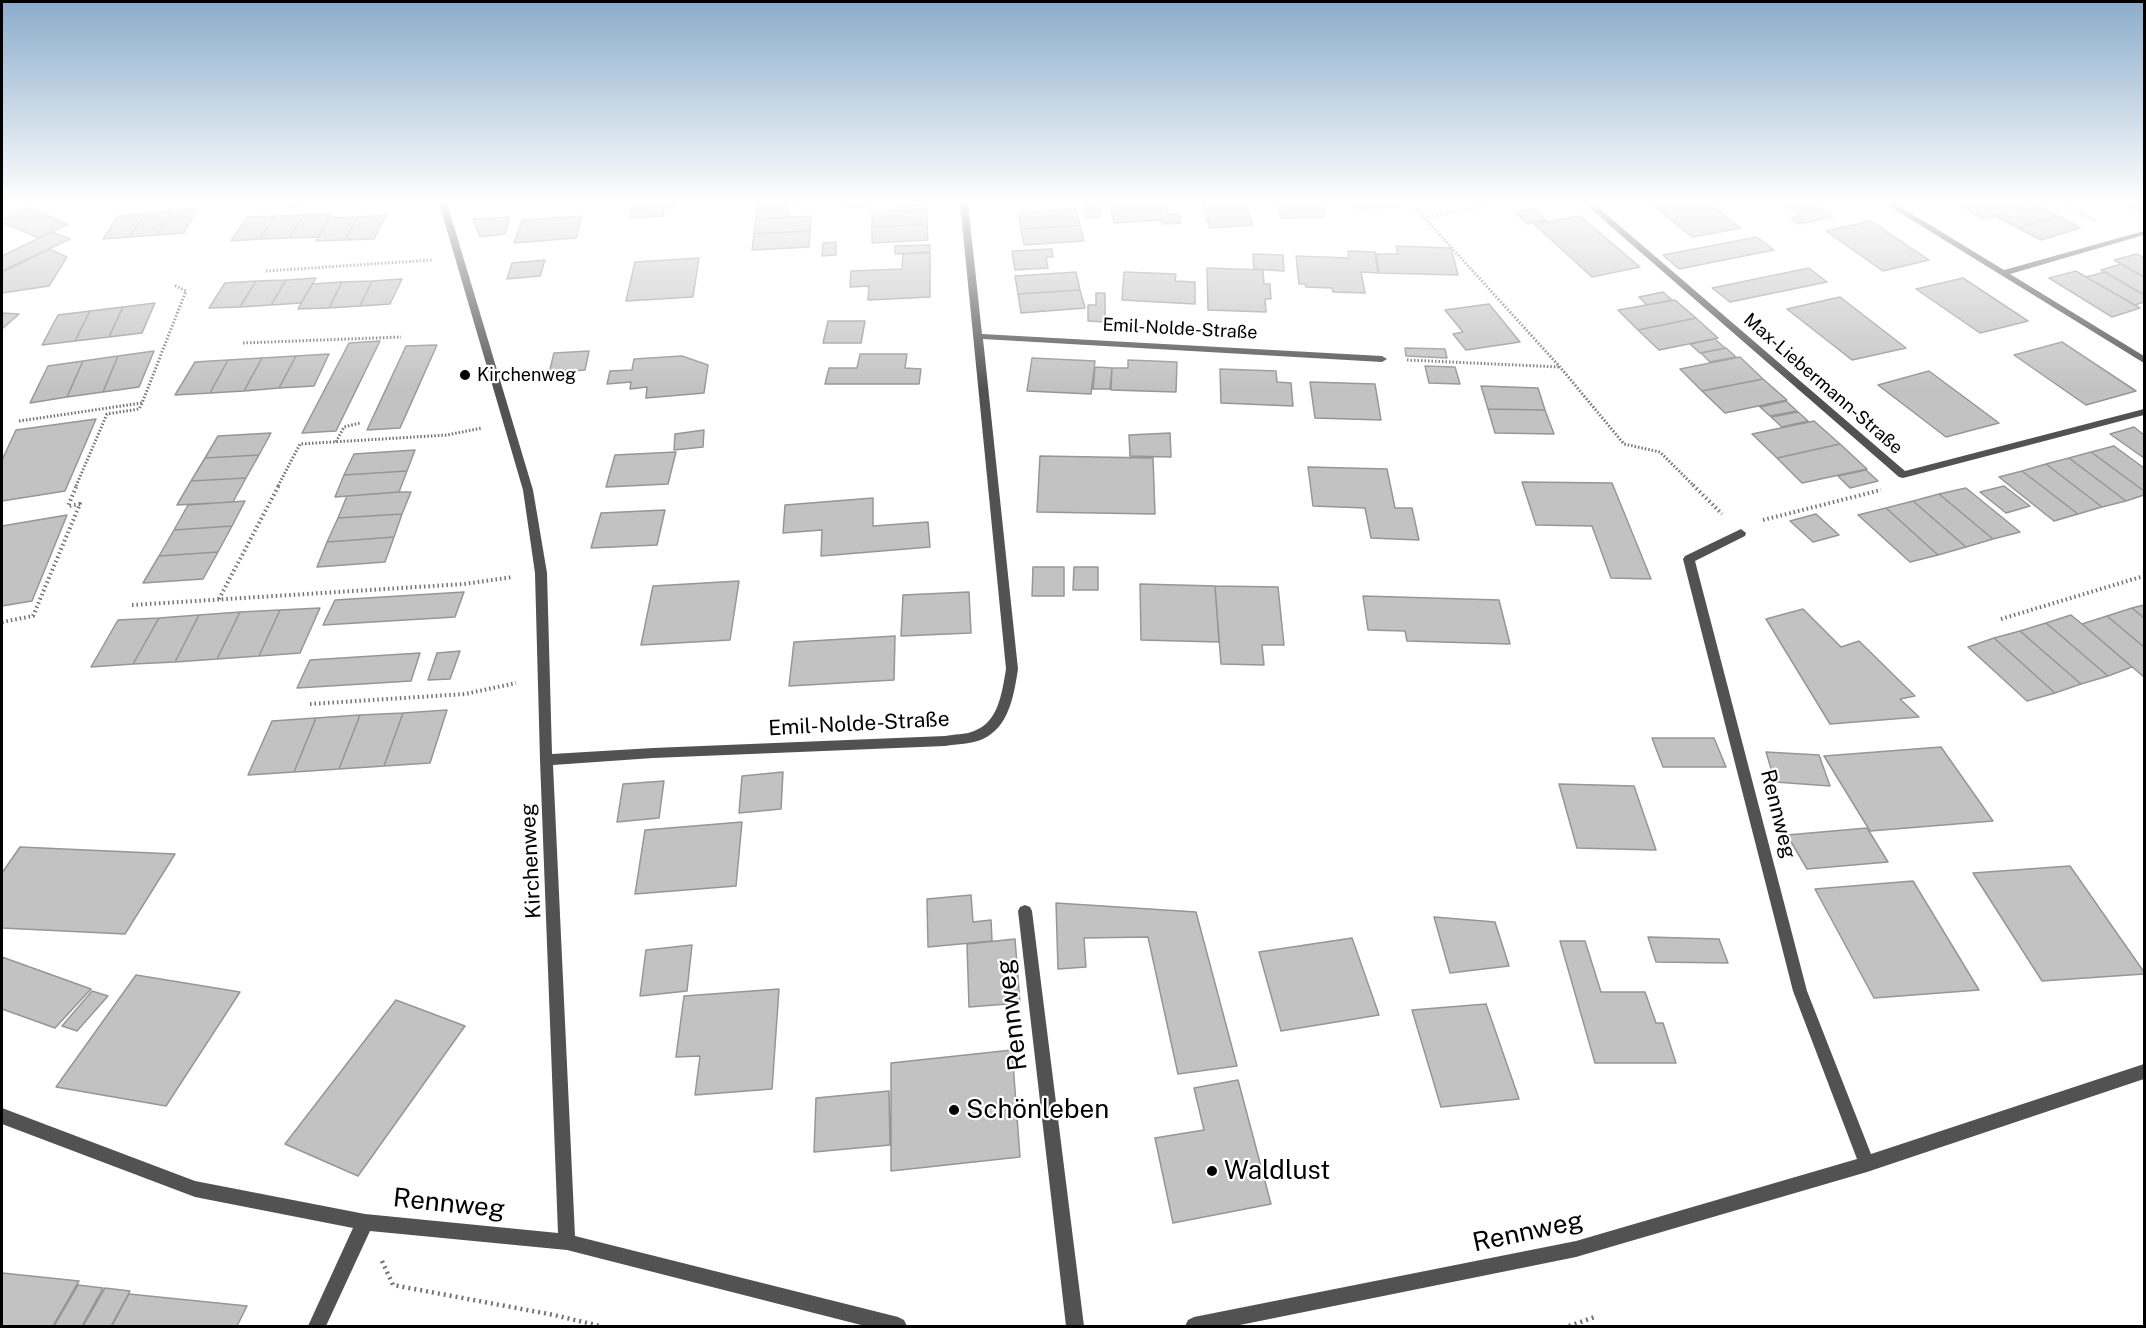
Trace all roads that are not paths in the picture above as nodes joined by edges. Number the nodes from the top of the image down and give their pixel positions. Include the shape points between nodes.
1 (462, 265) edge
2 (970, 265) edge
3 (1660, 265) edge
4 (1990, 265) edge
5 (2031, 265) edge
6 (2003, 273) junction
7 (976, 336) junction
8 (1382, 359) road end
9 (2145, 360) edge
10 (2145, 412) edge
11 (1741, 533) road end
12 (546, 760) junction
13 (1024, 911) dead end
14 (2145, 1072) edge
15 (2, 1116) edge
16 (1867, 1164) junction
17 (365, 1222) junction
18 (567, 1242) junction
19 (317, 1326) edge
20 (898, 1326) edge
21 (1075, 1326) edge
22 (1194, 1326) edge

1 - 12 street, Kirchenweg via 528,490 541,573
2 - 7 street, Emil-Nolde-Straße
3 - 10 street, Max-Liebermann-Straße via 1903,475
4 - 6 street
5 - 6 street
6 - 9 street
7 - 8 street, Emil-Nolde-Straße
7 - 12 street, Emil-Nolde-Straße via 1012,669 1003,711 995,724 978,735 945,741
11 - 16 street, Rennweg via 1689,559 1800,991
12 - 18 street, Kirchenweg
13 - 21 street, Rennweg
14 - 16 street, Rennweg
15 - 17 street, Rennweg via 195,1189
16 - 22 street, Rennweg via 1576,1249
17 - 18 street, Rennweg
17 - 19 street
18 - 20 street, Rennweg

